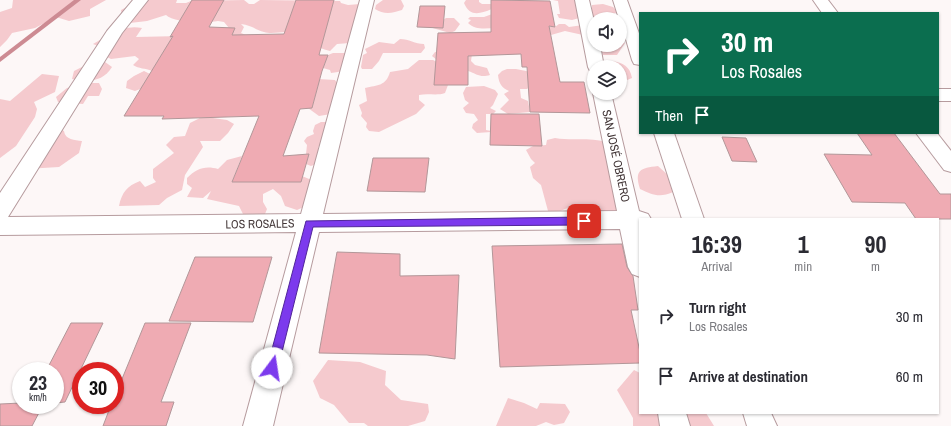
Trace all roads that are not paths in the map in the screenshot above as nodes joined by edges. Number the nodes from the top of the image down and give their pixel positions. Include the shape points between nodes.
1 (141, 0) edge
2 (367, 0) edge
3 (582, 0) edge
4 (620, 0) edge
5 (820, 0) edge
6 (829, 12) edge
7 (639, 57) edge
8 (595, 60) edge
9 (939, 95) edge
10 (951, 95) edge
11 (604, 100) edge
12 (664, 134) edge
13 (927, 134) edge
14 (951, 165) edge
15 (0, 211) edge
16 (693, 218) edge
17 (635, 221) edge
18 (310, 223) junction
19 (0, 226) edge
20 (639, 258) edge
21 (672, 414) edge
22 (757, 414) edge
23 (258, 426) edge
24 (675, 426) edge
25 (762, 426) edge

1 - 15 street via 115,31
2 - 18 street
3 - 8 street
4 - 7 street
5 - 6 street
9 - 10 street
11 - 17 street, SAN JOSÉ OBRERO
12 - 16 street
13 - 14 street
17 - 18 street, LOS ROSALES
17 - 20 street, SAN JOSÉ OBRERO
18 - 19 street, LOS ROSALES
18 - 23 street
21 - 24 street
22 - 25 street

